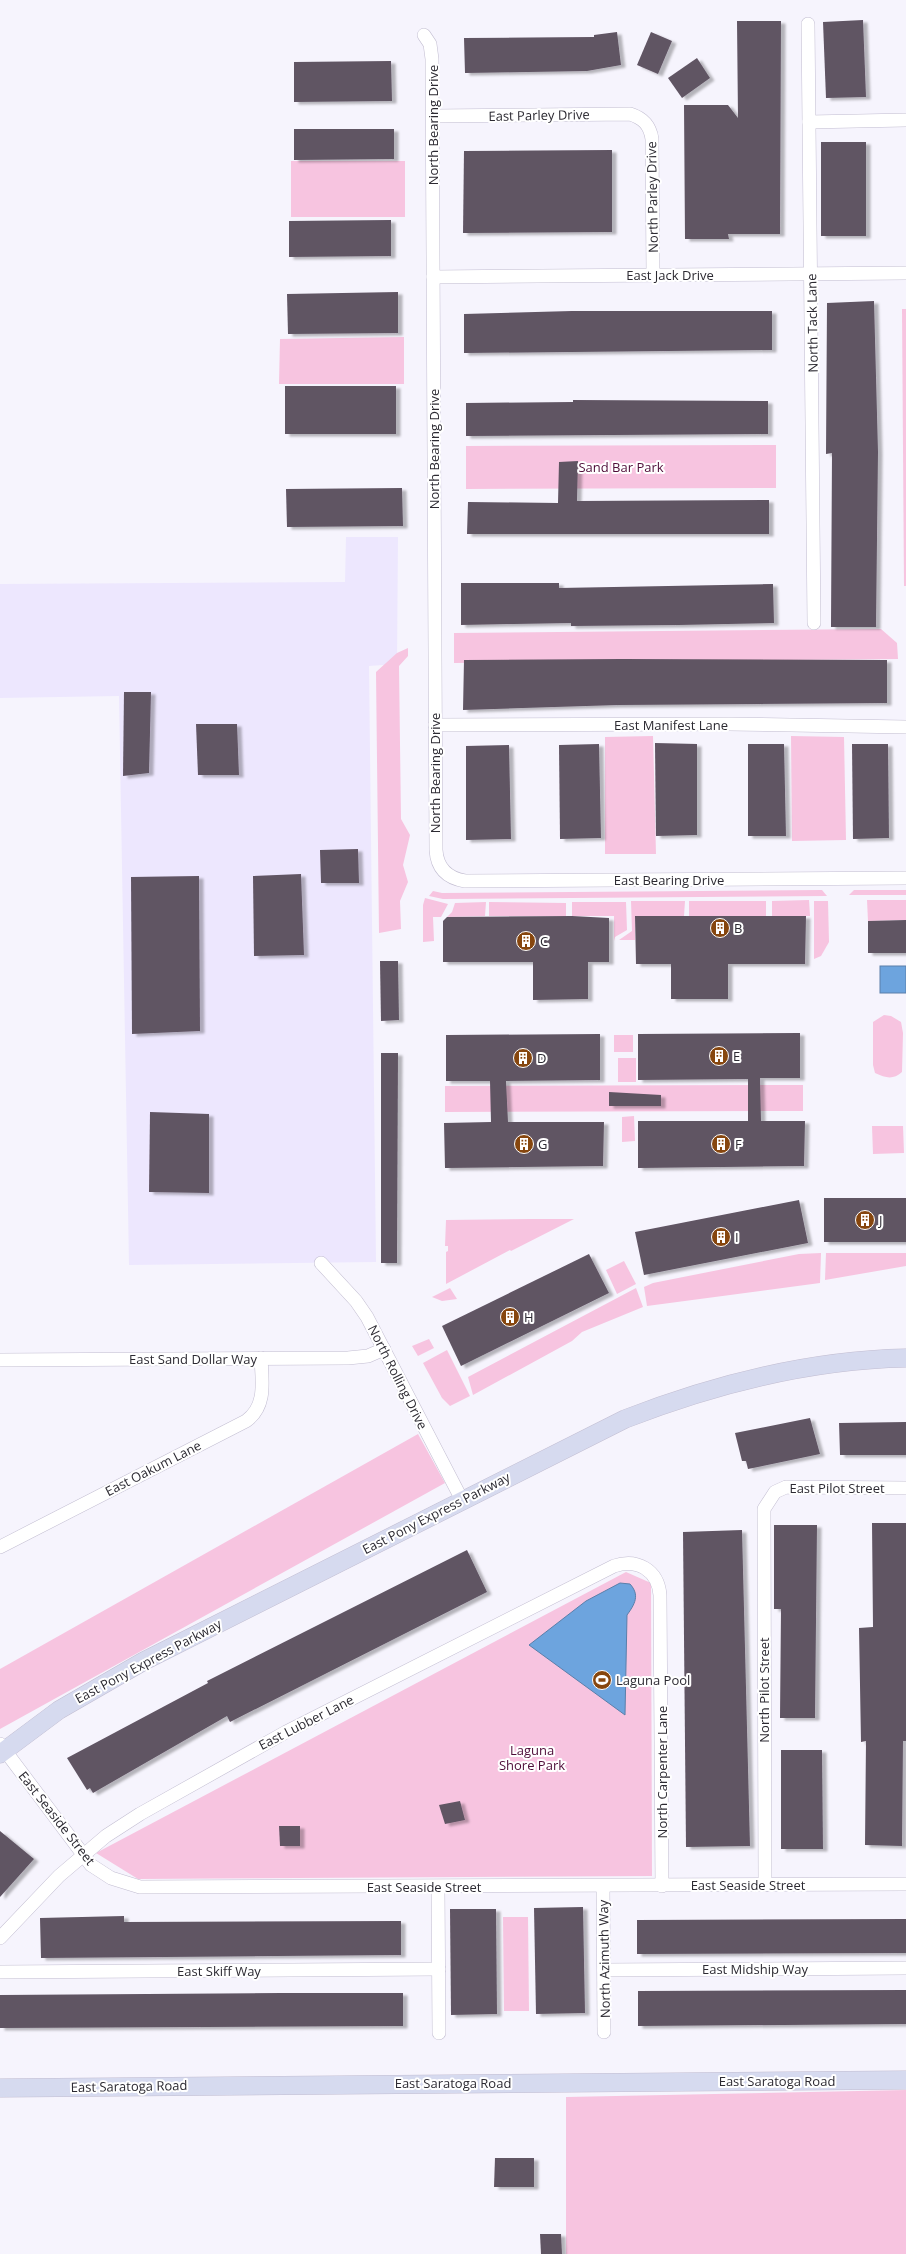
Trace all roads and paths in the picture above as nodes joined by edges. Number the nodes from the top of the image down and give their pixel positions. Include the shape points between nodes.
1 (808, 24) dead end
2 (424, 35) dead end
3 (433, 116) junction
4 (644, 120) joint
5 (906, 120) edge
6 (810, 122) junction
7 (906, 273) edge
8 (811, 274) junction
9 (653, 275) junction
10 (433, 277) junction
11 (814, 622) dead end
12 (435, 726) junction
13 (906, 727) edge
14 (438, 864) joint
15 (906, 878) edge
16 (320, 1263) dead end
17 (384, 1349) junction
18 (261, 1358) junction
19 (906, 1358) edge
20 (0, 1360) edge
21 (906, 1488) edge
22 (771, 1497) joint
23 (462, 1500) junction
24 (0, 1546) edge
25 (645, 1567) joint
26 (2, 1749) edge
27 (83, 1856) junction
28 (906, 1884) edge
29 (765, 1885) junction
30 (603, 1886) junction
31 (662, 1886) junction
32 (438, 1887) junction
33 (0, 1938) edge
34 (906, 1968) edge
35 (439, 1970) junction
36 (604, 1970) junction
37 (0, 1972) edge
38 (604, 2032) dead end
39 (439, 2033) dead end
40 (906, 2080) edge
41 (0, 2088) edge

1 - 6 street, North Tack Lane
2 - 3 street, North Bearing Drive via 432,51
3 - 4 street, East Parley Drive via 630,114
3 - 10 street, North Bearing Drive
4 - 9 street, North Parley Drive via 652,139
5 - 6 street
6 - 8 street, North Tack Lane
7 - 8 street, East Jack Drive
8 - 9 street, East Jack Drive
8 - 11 street, North Tack Lane
9 - 10 street, East Jack Drive
10 - 12 street, North Bearing Drive
12 - 13 street, East Manifest Lane via 728,724
12 - 14 street, North Bearing Drive
14 - 15 street, East Bearing Drive via 449,876 465,881
16 - 17 street, North Rolling Drive via 356,1302
17 - 18 street, East Sand Dollar Way via 358,1358
17 - 23 street, North Rolling Drive
18 - 20 street, East Sand Dollar Way
18 - 24 street, East Oakum Lane via 261,1402 255,1413 246,1421
19 - 23 main road, East Pony Express Parkway via 804,1369 732,1383 696,1394 618,1422
21 - 22 street, East Pilot Street via 786,1487
22 - 29 street, North Pilot Street via 763,1515
23 - 26 main road, East Pony Express Parkway via 115,1676
25 - 27 street, East Lubber Lane via 629,1562 614,1566 293,1728 134,1817
25 - 31 street, North Carpenter Lane via 656,1579 660,1595
26 - 27 street, East Seaside Street
27 - 32 street, East Seaside Street via 91,1865 111,1878 156,1888
27 - 33 street, East Lubber Lane via 59,1876
28 - 29 street, East Seaside Street
29 - 31 street, East Seaside Street
30 - 31 street, East Seaside Street
30 - 32 street, East Seaside Street
30 - 36 street, North Azimuth Way
32 - 35 street
34 - 36 street, East Midship Way
35 - 37 street, East Skiff Way
35 - 39 street
36 - 38 street, North Azimuth Way
40 - 41 main road, East Saratoga Road

